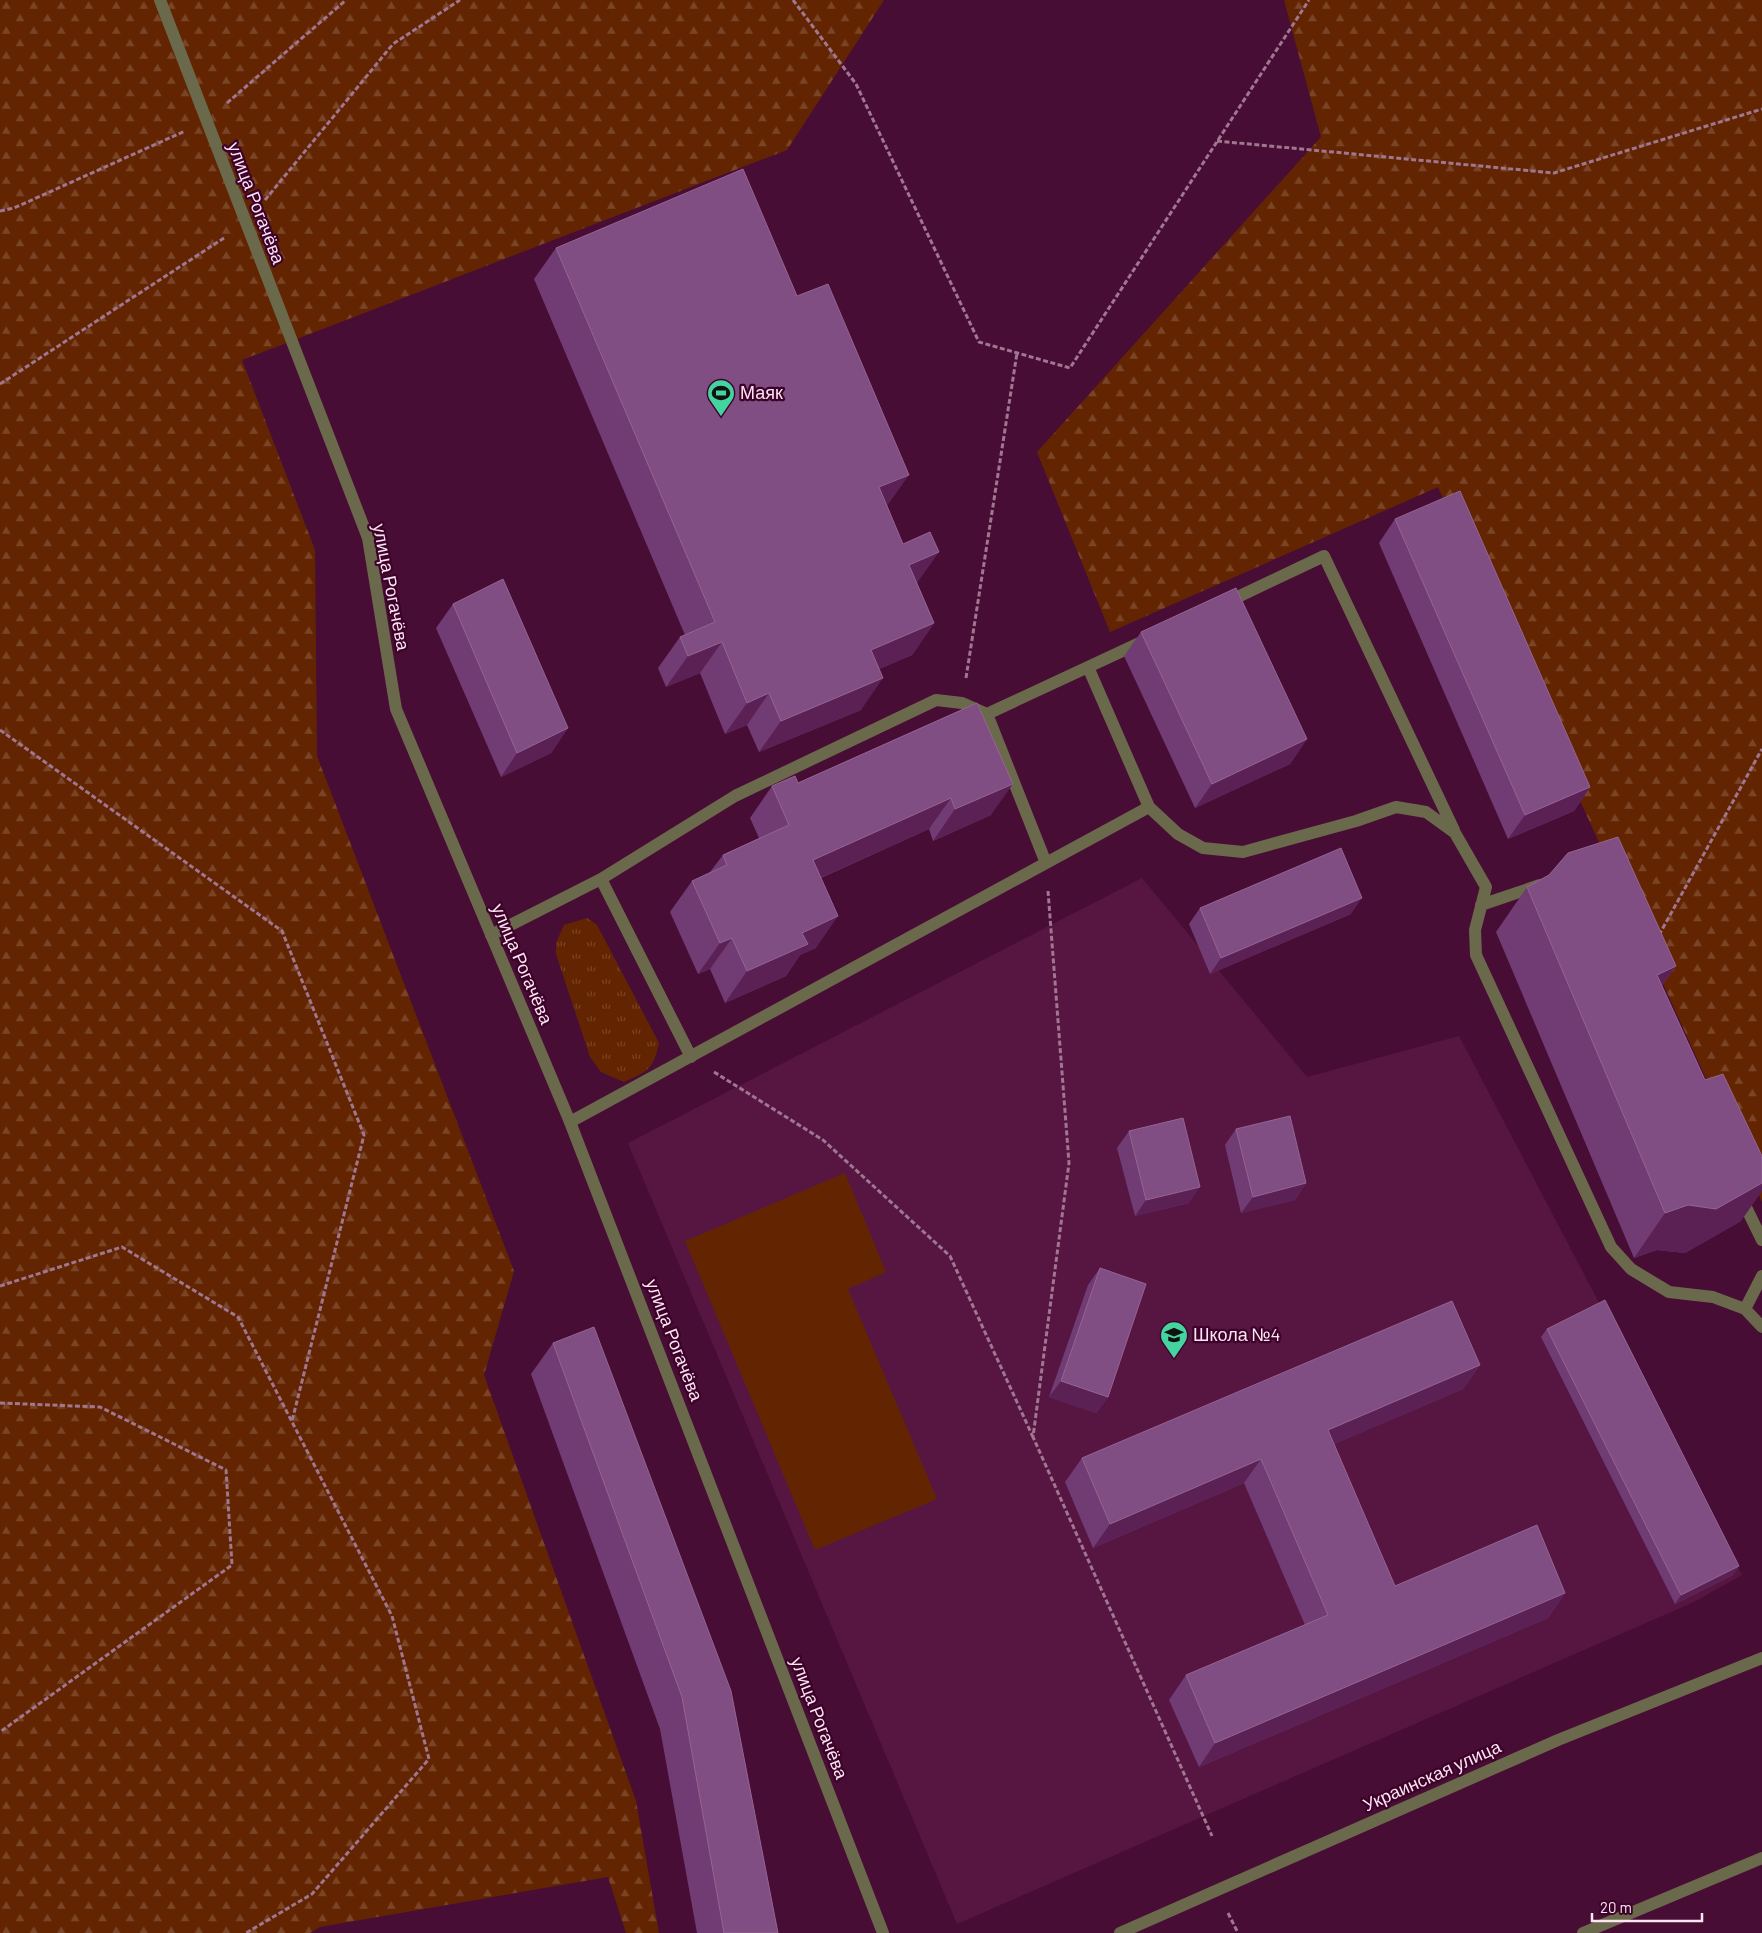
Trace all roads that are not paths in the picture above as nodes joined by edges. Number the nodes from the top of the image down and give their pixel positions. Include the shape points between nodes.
1 (160, 0) edge
2 (1210, 610) edge
3 (1158, 634) edge
4 (1088, 667) junction
5 (987, 714) junction
6 (1149, 807) junction
7 (1455, 833) junction
8 (1046, 863) junction
9 (601, 879) junction
10 (1553, 880) edge
11 (1481, 905) junction
12 (491, 935) junction
13 (691, 1057) junction
14 (570, 1122) junction
15 (1736, 1187) edge
16 (1762, 1240) edge
17 (1762, 1276) edge
18 (1745, 1309) junction
19 (1762, 1327) edge
20 (1762, 1658) edge
21 (1762, 1858) edge
22 (883, 1933) edge
23 (1120, 1933) edge
24 (1583, 1933) edge

1 - 12 street, улица Рогачёва via 368,538 396,709
2 - 7 street via 1324,556
3 - 4 street
4 - 5 street
4 - 6 street
5 - 8 street
5 - 9 street via 962,703 936,700 734,796
6 - 7 street via 1178,834 1203,848 1243,852 1396,807 1426,812
6 - 8 street
7 - 11 street via 1486,888
8 - 13 street
9 - 12 street
9 - 13 street
10 - 11 street
11 - 18 street via 1475,930 1476,955 1611,1247 1631,1270 1669,1292 1713,1298
12 - 14 street, улица Рогачёва
13 - 14 street
14 - 22 street, улица Рогачёва
15 - 16 street
17 - 18 street
18 - 19 street
20 - 23 street, Украинская улица via 1558,1740
21 - 24 street

